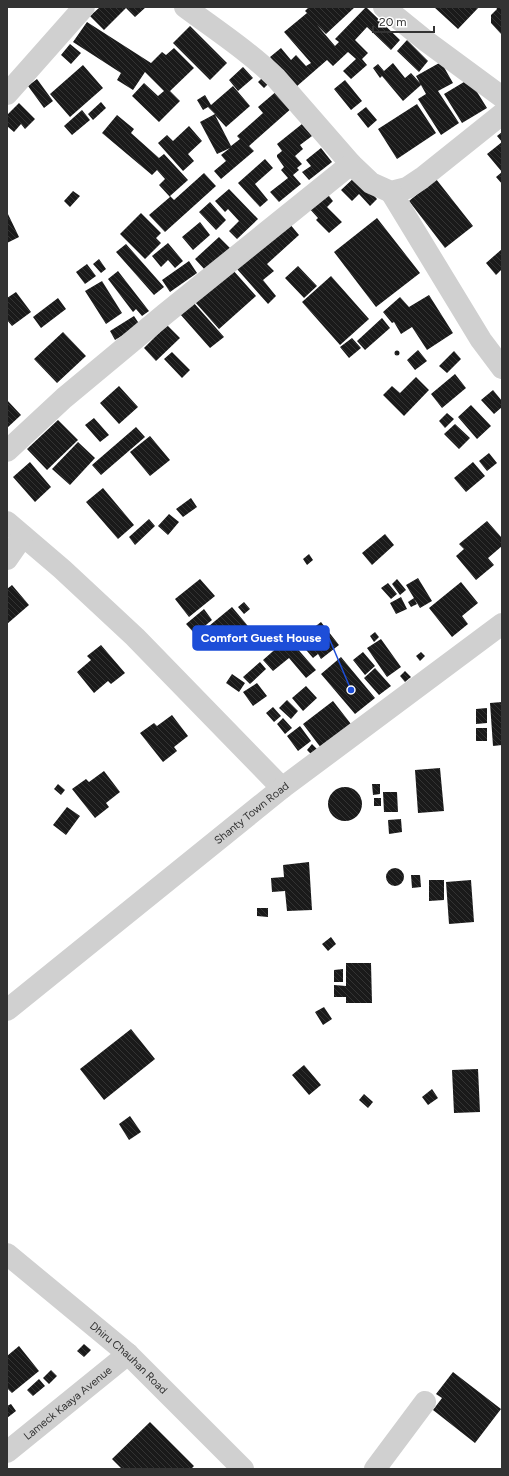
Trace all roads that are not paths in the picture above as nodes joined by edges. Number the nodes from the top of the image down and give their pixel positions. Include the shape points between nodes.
1 (84, 7) edge
2 (185, 7) edge
3 (384, 7) edge
4 (7, 94) edge
5 (502, 98) edge
6 (502, 114) edge
7 (351, 164) junction
8 (391, 192) junction
9 (502, 368) edge
10 (7, 451) edge
11 (7, 522) edge
12 (23, 536) junction
13 (7, 559) edge
14 (502, 624) edge
15 (282, 788) junction
16 (7, 1010) edge
17 (7, 1254) edge
18 (128, 1354) junction
19 (425, 1402) dead end
20 (7, 1452) edge
21 (243, 1469) edge
22 (375, 1469) edge

1 - 4 street
2 - 7 street via 252,56 276,78
3 - 5 street
6 - 8 street via 422,178 407,188
7 - 8 street via 371,183
7 - 10 street via 64,398
8 - 9 street via 481,340
11 - 12 street
12 - 13 street
12 - 15 street via 135,637
14 - 15 street, Shanty Town Road
15 - 16 street, Shanty Town Road
17 - 18 street, Dhiru Chauhan Road
18 - 20 street, Lameck Kaaya Avenue
18 - 21 street, Dhiru Chauhan Road
19 - 22 street

